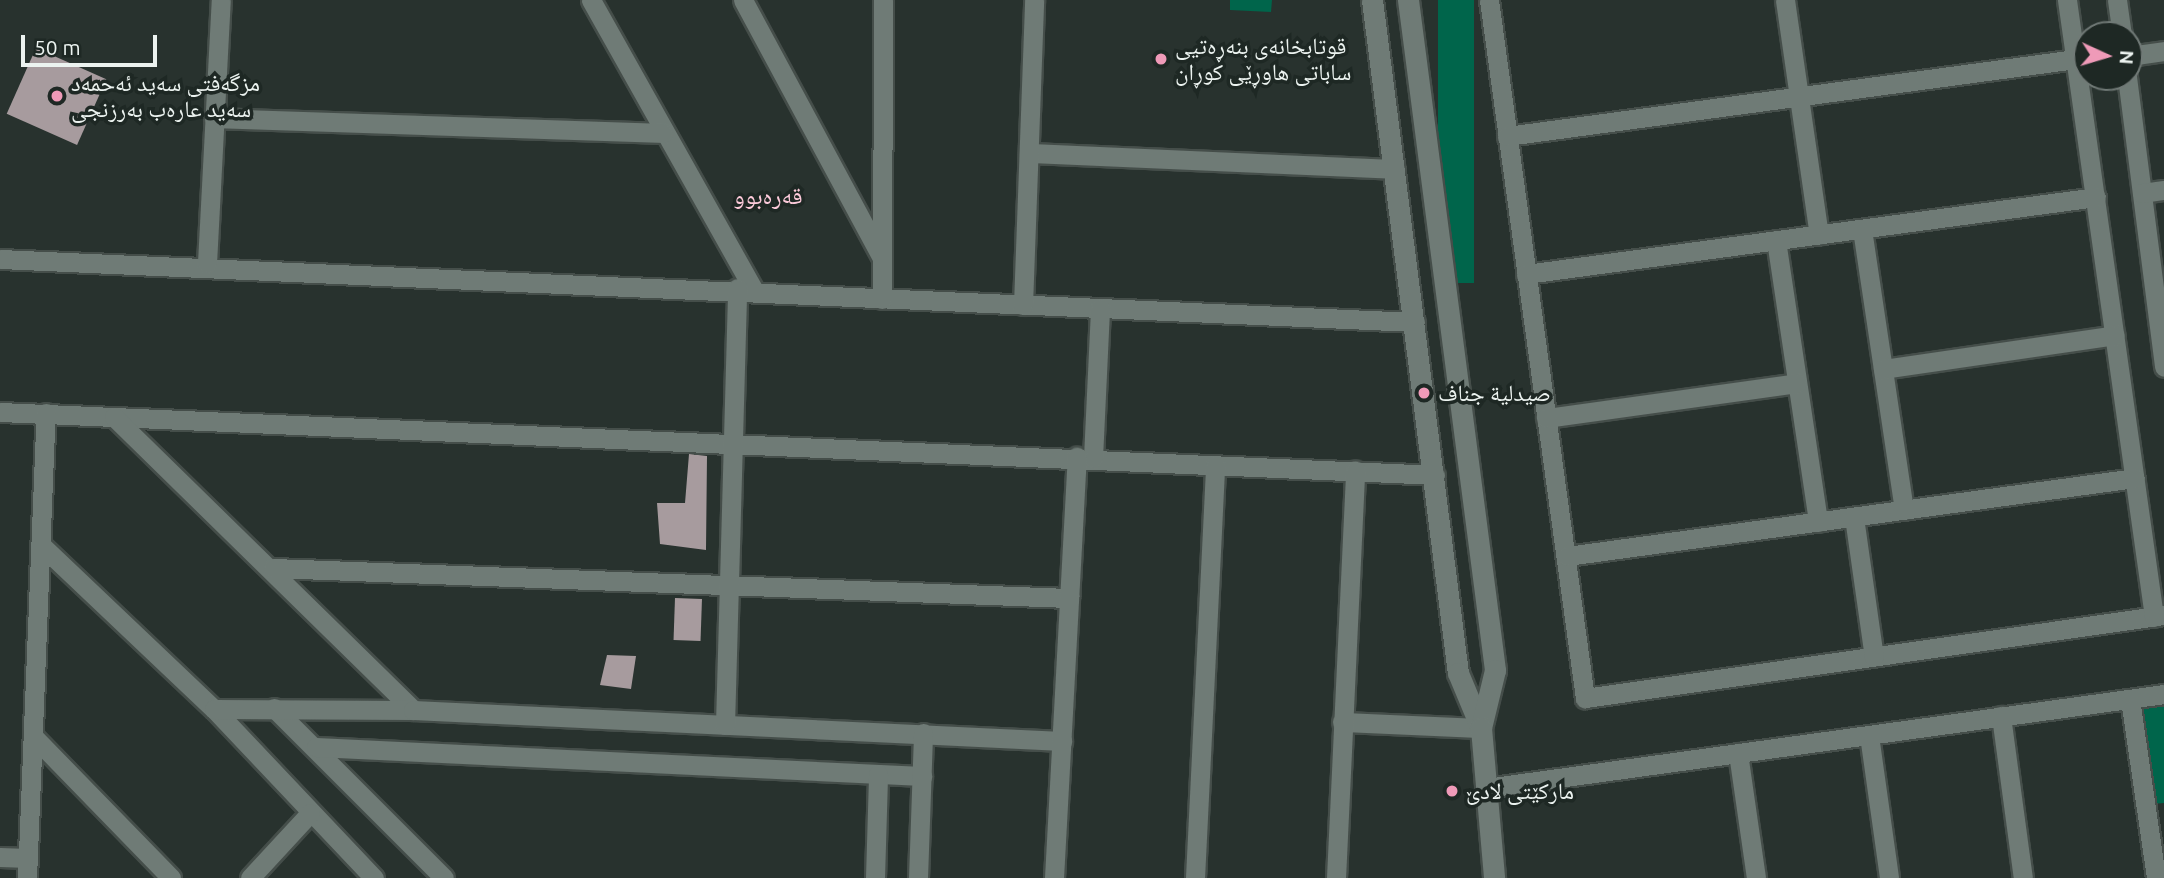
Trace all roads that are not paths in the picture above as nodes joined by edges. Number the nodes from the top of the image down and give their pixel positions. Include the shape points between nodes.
1 (221, 0) edge
2 (591, 0) edge
3 (743, 0) edge
4 (883, 0) edge
5 (1034, 0) edge
6 (1371, 0) edge
7 (1408, 0) edge
8 (1489, 0) edge
9 (1785, 0) edge
10 (2067, 0) edge
11 (2117, 0) edge
12 (2120, 21) edge
13 (2073, 39) edge
14 (2164, 51) edge
15 (2143, 54) edge
16 (2073, 59) edge
17 (2081, 91) edge
18 (2129, 91) edge
19 (1799, 96) junction
20 (214, 118) junction
21 (663, 132) junction
22 (1507, 136) junction
23 (1029, 153) junction
24 (1395, 169) junction
25 (2164, 190) edge
26 (2142, 193) junction
27 (2096, 197) junction
28 (1862, 229) junction
29 (1819, 234) junction
30 (1776, 240) junction
31 (0, 258) edge
32 (883, 260) junction
33 (207, 263) junction
34 (1526, 274) junction
35 (745, 289) junction
36 (882, 299) junction
37 (1023, 305) junction
38 (1100, 308) junction
39 (1415, 322) junction
40 (2162, 332) edge
41 (2115, 335) junction
42 (2164, 367) edge
43 (1883, 369) junction
44 (1797, 383) junction
45 (0, 412) edge
46 (46, 413) junction
47 (114, 417) junction
48 (1546, 418) junction
49 (732, 445) junction
50 (1085, 458) junction
51 (1215, 465) junction
52 (1355, 470) junction
53 (1435, 475) junction
54 (2136, 478) junction
55 (1904, 510) junction
56 (1854, 517) junction
57 (1818, 522) junction
58 (41, 545) junction
59 (1567, 556) junction
60 (272, 568) junction
61 (729, 584) junction
62 (1069, 598) junction
63 (2159, 616) edge
64 (1874, 657) junction
65 (2164, 694) edge
66 (2130, 699) junction
67 (274, 708) junction
68 (214, 709) junction
69 (413, 710) junction
70 (2001, 716) junction
71 (1342, 722) junction
72 (725, 725) junction
73 (1481, 728) junction
74 (923, 733) junction
75 (1869, 735) junction
76 (33, 736) junction
77 (1062, 741) junction
78 (316, 747) junction
79 (1738, 753) junction
80 (878, 774) junction
81 (922, 776) junction
82 (1486, 788) junction
83 (310, 813) junction
84 (2156, 824) edge
85 (0, 857) edge
86 (27, 858) junction
87 (27, 878) edge
88 (171, 878) edge
89 (250, 878) edge
90 (374, 878) edge
91 (444, 878) edge
92 (875, 878) edge
93 (918, 878) edge
94 (1054, 878) edge
95 (1195, 878) edge
96 (1336, 878) edge
97 (1494, 878) edge
98 (1756, 878) edge
99 (1889, 878) edge
100 (2023, 878) edge
101 (2156, 878) edge

1 - 20 street
2 - 21 street
3 - 32 street
4 - 32 street
5 - 23 street
6 - 24 street
7 - 73 street via 1495,670
8 - 22 street
9 - 19 street
10 - 13 street
11 - 12 street
14 - 15 street
16 - 19 street
17 - 27 street
18 - 26 street
19 - 22 street
19 - 29 street
20 - 21 street
20 - 33 street
21 - 35 street
22 - 34 street
23 - 24 street
23 - 37 street
24 - 39 street
25 - 26 street
26 - 40 street
27 - 28 street
27 - 41 street
28 - 29 street
28 - 43 street
29 - 30 street
30 - 34 street
30 - 44 street
31 - 33 street
32 - 36 street
33 - 35 street
34 - 48 street
35 - 36 street
35 - 49 street
36 - 37 street
37 - 38 street
38 - 39 street
38 - 50 street
39 - 53 street
40 - 42 street
41 - 43 street
41 - 54 street
43 - 55 street
44 - 48 street
44 - 57 street
45 - 46 street
46 - 47 street
46 - 58 street
47 - 49 street
47 - 60 street
48 - 59 street
49 - 50 street
49 - 61 street
50 - 51 street
50 - 62 street
51 - 52 street
51 - 95 street
52 - 53 street
52 - 71 street
53 - 73 street via 1458,673
54 - 55 street
54 - 63 street
55 - 56 street
56 - 57 street
56 - 64 street
57 - 59 street
58 - 68 street
58 - 76 street
59 - 64 street via 1585,698
60 - 61 street
60 - 69 street
61 - 62 street
61 - 72 street
62 - 77 street
63 - 64 street
65 - 66 street
66 - 70 street
66 - 84 street
67 - 68 street
67 - 69 street
67 - 78 street
68 - 83 street
69 - 72 street
70 - 75 street
70 - 100 street
71 - 73 street
71 - 96 street
72 - 74 street
73 - 82 street
74 - 77 street
74 - 81 street
75 - 79 street
75 - 99 street
76 - 86 street
76 - 88 street
77 - 94 street
78 - 80 street
78 - 91 street
79 - 82 street
79 - 98 street
80 - 81 street
80 - 92 street
81 - 93 street
82 - 97 street
83 - 89 street
83 - 90 street
84 - 101 street
85 - 86 street
86 - 87 street

